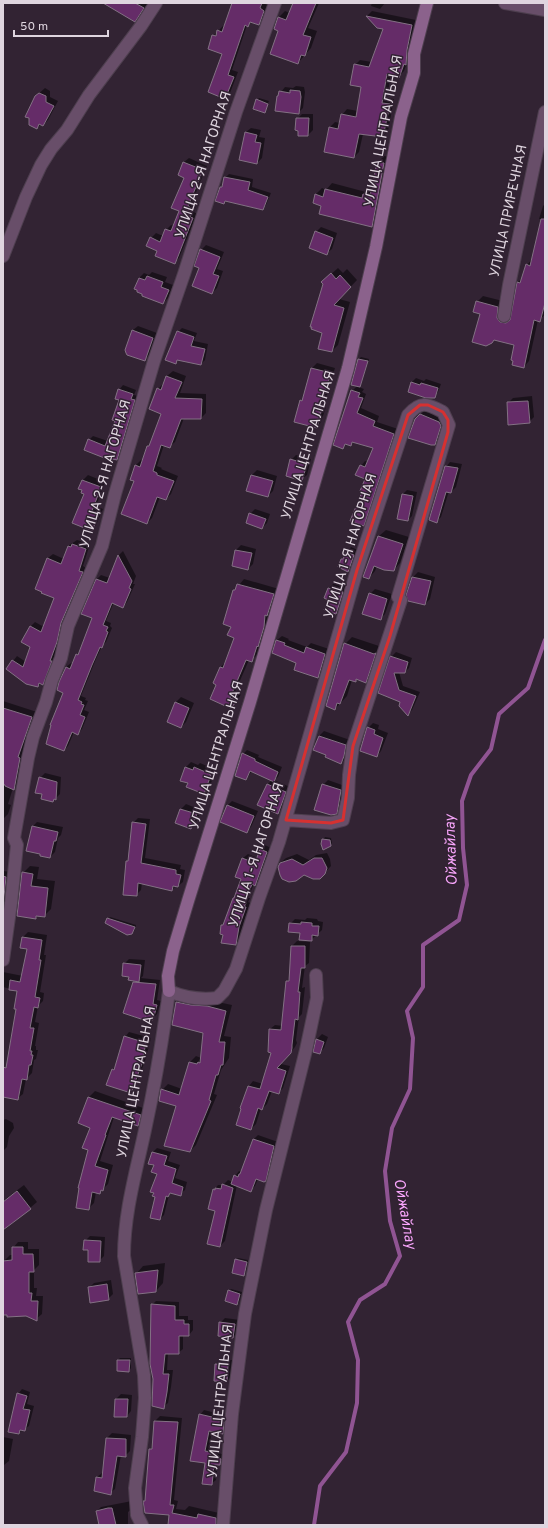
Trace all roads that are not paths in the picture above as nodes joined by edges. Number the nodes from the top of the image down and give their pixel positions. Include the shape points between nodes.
1 (156, 3) edge
2 (275, 3) edge
3 (427, 3) edge
4 (505, 3) edge
5 (545, 10) edge
6 (545, 112) edge
7 (3, 256) edge
8 (504, 316) dead end
9 (286, 820) junction
10 (3, 960) edge
11 (316, 975) dead end
12 (169, 991) junction
13 (142, 1525) edge
14 (223, 1525) edge

1 - 7 street via 41,165
2 - 10 street, УЛИЦА 2-Я НАГОРНАЯ via 154,360 102,546 68,626 61,658 33,737 14,838 17,845
3 - 12 street, УЛИЦА ЦЕНТРАЛЬНАЯ via 414,54 414,73 402,117 348,368 250,702 173,951 168,976
4 - 5 street
6 - 8 street, УЛИЦА ПРИРЕЧНАЯ
9 - 9 street, УЛИЦА 1-Я НАГОРНАЯ via 331,824 343,820 353,746 401,600 398,597 448,432 448,420 443,412 428,405 420,405 408,415 358,570
9 - 12 street, УЛИЦА 1-Я НАГОРНАЯ via 236,968 224,991 217,998 194,999
11 - 14 street, УЛИЦА ЦЕНТРАЛЬНАЯ via 317,998 266,1210 245,1314 232,1414
12 - 13 street, УЛИЦА ЦЕНТРАЛЬНАЯ via 160,1057 134,1177 124,1238 124,1256 144,1375 142,1437 135,1488 137,1515

